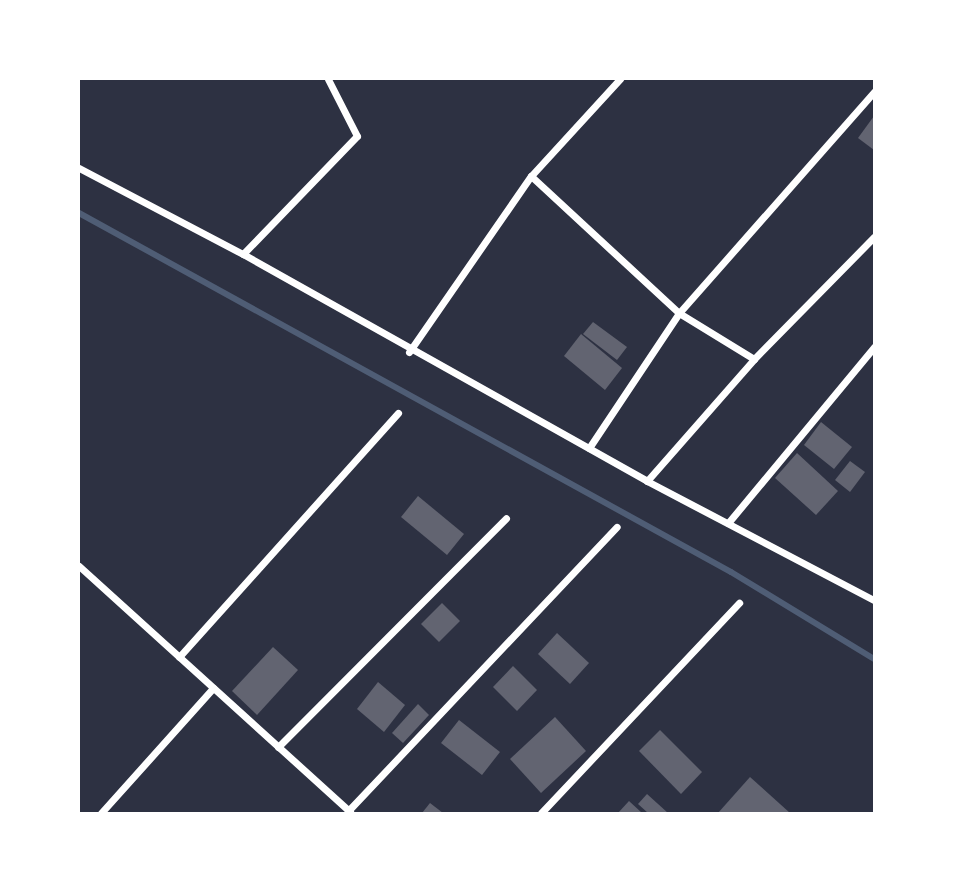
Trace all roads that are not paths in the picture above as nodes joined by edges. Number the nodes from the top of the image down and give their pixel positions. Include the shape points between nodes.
1 (328, 79) edge
2 (620, 79) edge
3 (874, 92) edge
4 (79, 168) edge
5 (531, 176) junction
6 (874, 237) edge
7 (243, 254) junction
8 (679, 313) junction
9 (874, 347) edge
10 (410, 352) junction
11 (754, 359) junction
12 (398, 412) dead end
13 (589, 448) junction
14 (647, 481) junction
15 (506, 518) dead end
16 (728, 523) junction
17 (617, 527) dead end
18 (79, 566) edge
19 (874, 600) edge
20 (739, 603) dead end
21 (179, 657) junction
22 (213, 688) junction
23 (278, 747) junction
24 (350, 812) edge
25 (101, 813) edge
26 (541, 813) edge

1 - 7 street via 358,136
2 - 5 street
3 - 8 street
4 - 7 street
5 - 8 street
5 - 10 street
6 - 11 street
7 - 10 street
8 - 11 street
8 - 13 street
9 - 16 street
10 - 13 street
11 - 14 street
12 - 21 street
13 - 14 street
14 - 16 street
15 - 23 street
16 - 19 street
17 - 24 street
18 - 21 street
20 - 26 street
21 - 22 street
22 - 23 street
22 - 25 street
23 - 24 street

